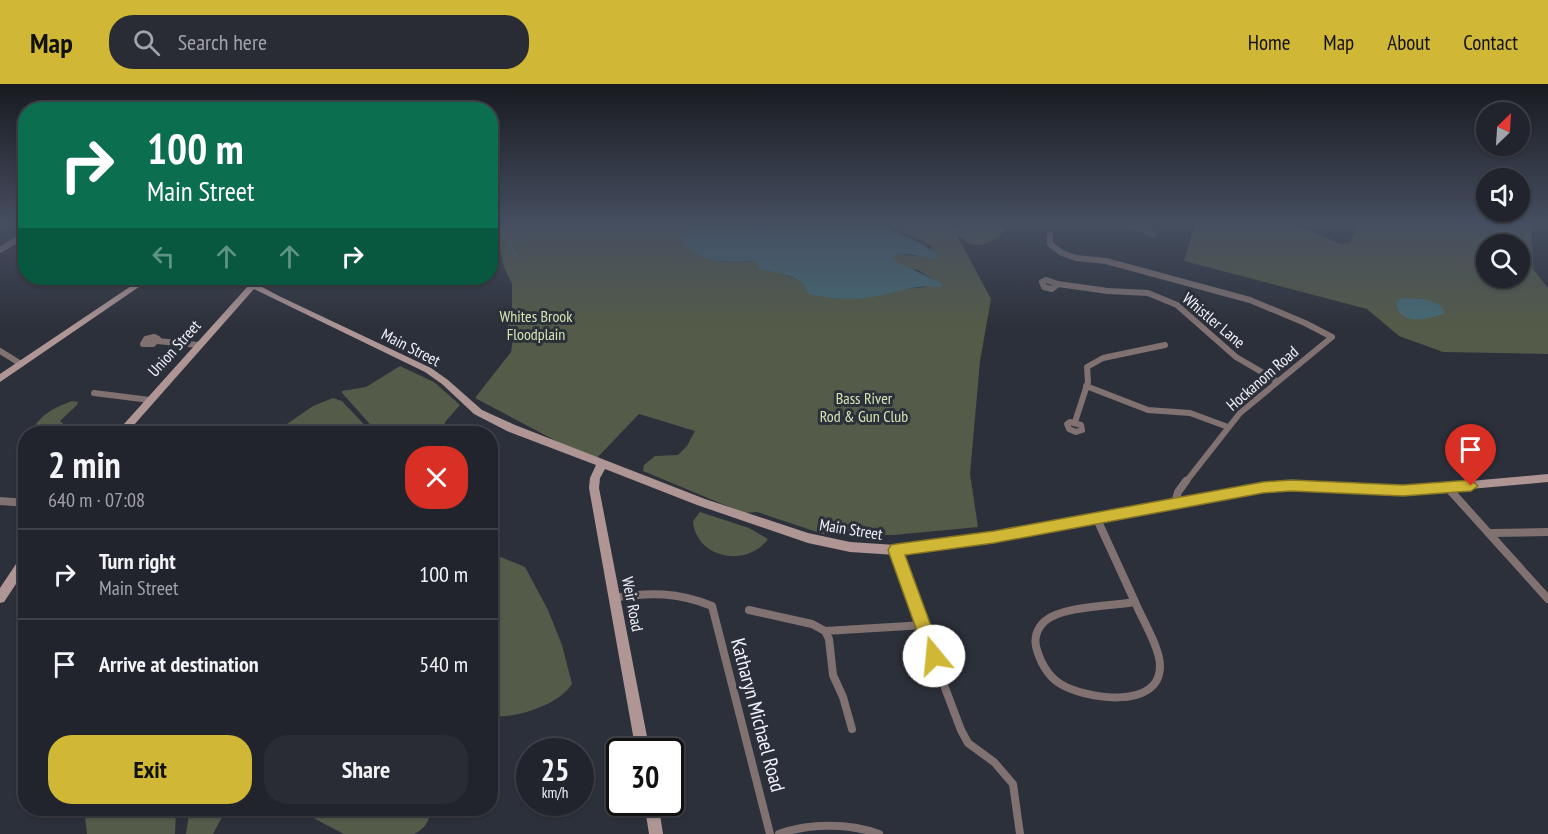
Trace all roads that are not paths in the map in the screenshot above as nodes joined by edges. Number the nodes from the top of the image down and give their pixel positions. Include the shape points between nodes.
1 (1079, 258) edge
2 (1058, 284) dead end
3 (138, 285) edge
4 (253, 285) joint
5 (157, 341) dead end
6 (199, 345) junction
7 (1165, 345) dead end
8 (0, 351) edge
9 (21, 364) junction
10 (0, 379) edge
11 (1277, 381) junction
12 (1086, 386) junction
13 (94, 393) dead end
14 (150, 400) junction
15 (1074, 422) dead end
16 (127, 426) edge
17 (1228, 427) junction
18 (601, 465) junction
19 (1548, 478) edge
20 (1448, 488) junction
21 (0, 501) edge
22 (18, 502) edge
23 (1174, 503) junction
24 (1096, 517) junction
25 (1548, 532) edge
26 (1490, 533) junction
27 (896, 550) junction
28 (18, 570) edge
29 (0, 598) edge
30 (613, 598) junction
31 (1548, 599) edge
32 (1135, 602) junction
33 (749, 610) dead end
34 (925, 625) junction
35 (825, 631) junction
36 (852, 729) dead end
37 (640, 738) edge
38 (653, 816) edge
39 (656, 834) edge
40 (770, 834) edge
41 (779, 834) edge
42 (879, 834) edge
43 (1020, 834) edge

1 - 11 street, Hockanom Road via 1106,261 1259,302 1332,337
2 - 11 street, Whistler Lane via 1164,297 1245,363
3 - 9 main road
4 - 6 main road, Union Street
4 - 18 main road, Main Street via 428,370 478,412
5 - 6 street
6 - 14 main road, Union Street
7 - 12 street via 1092,362
8 - 9 street
9 - 10 main road
11 - 17 street, Hockanom Road
12 - 15 street
12 - 17 street via 1148,410 1191,413
13 - 14 street
14 - 16 main road, Union Street
17 - 23 street, Hockanom Road via 1178,492
18 - 27 main road, Main Street via 808,538 850,547
18 - 30 main road, Weir Road via 594,488
19 - 20 main road, Main Street
20 - 23 main road, Main Street via 1403,491 1282,486
20 - 26 street
21 - 22 street
23 - 24 main road, Main Street
24 - 27 main road, Main Street via 951,544
24 - 32 street
25 - 26 street
26 - 31 street
27 - 34 street
28 - 29 main road
30 - 37 main road, Weir Road
30 - 40 street, Katharyn Michael Road via 667,592 712,606
32 - 32 street via 1046,620 1039,628 1036,647 1050,676 1077,694 1096,698 1130,696 1151,688 1158,679 1160,664
33 - 35 street via 812,624
34 - 35 street
34 - 43 street via 968,743 994,762 1013,784
35 - 36 street via 833,675
38 - 39 main road
41 - 42 street via 820,828 870,830

